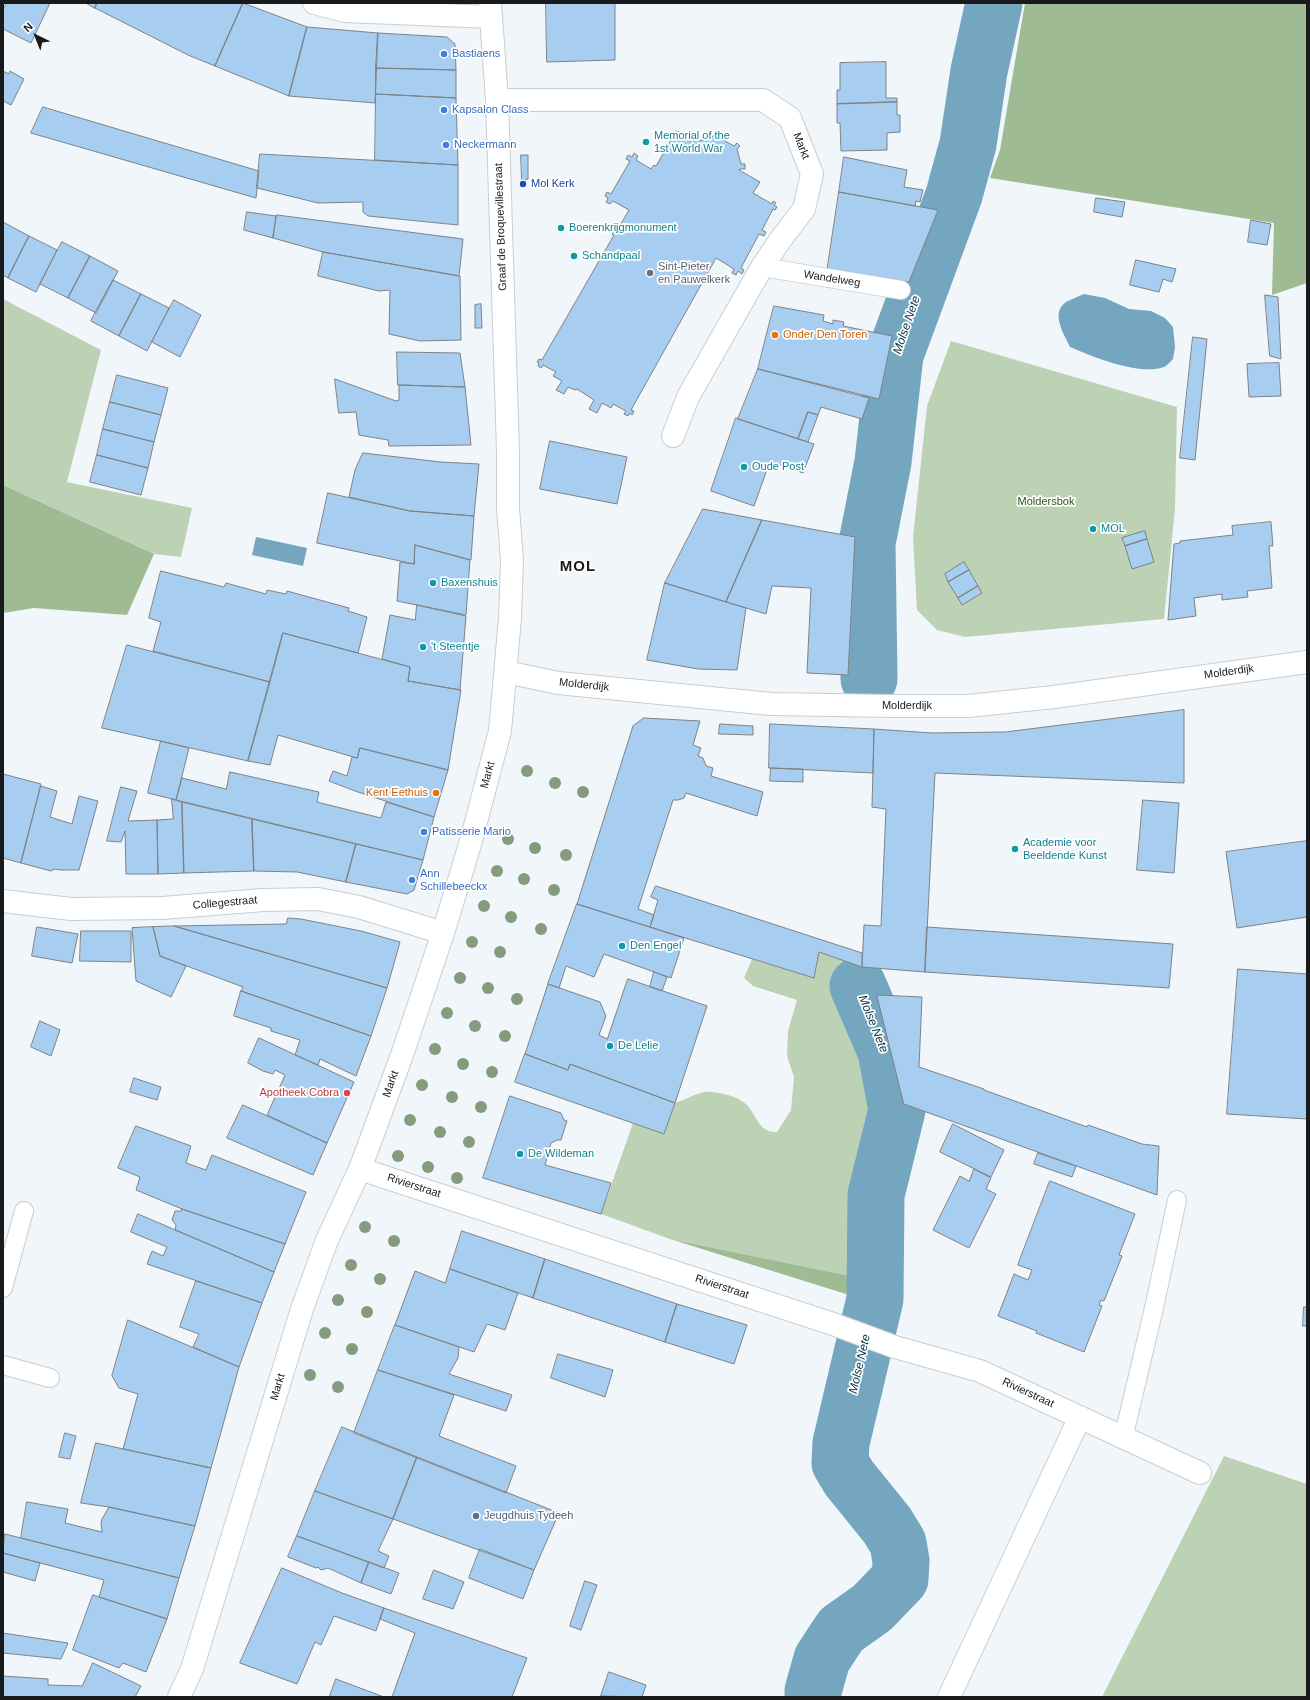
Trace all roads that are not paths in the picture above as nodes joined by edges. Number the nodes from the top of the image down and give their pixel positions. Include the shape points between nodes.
1 (314, 3) edge
2 (491, 10) edge
3 (497, 100) junction
4 (762, 268) junction
5 (901, 290) dead end
6 (673, 436) dead end
7 (508, 452) joint
8 (1307, 662) edge
9 (506, 672) junction
10 (3, 901) edge
11 (443, 933) junction
12 (360, 1169) junction
13 (1177, 1200) dead end
14 (24, 1211) dead end
15 (3, 1288) edge
16 (3, 1365) edge
17 (50, 1378) dead end
18 (1080, 1418) junction
19 (1123, 1439) junction
20 (1200, 1473) dead end
21 (179, 1697) edge
22 (948, 1697) edge

1 - 2 street via 345,11
2 - 3 street, Graaf de Broquevillestraat
3 - 4 street, Markt via 763,100 790,118 812,174 804,210
3 - 7 street, Graaf de Broquevillestraat
4 - 5 lane, Wandelweg
4 - 6 street, Markt via 688,397
7 - 9 street, Markt via 508,508 512,560
8 - 9 street, Molderdijk via 1054,697 968,706 771,704 558,683
9 - 11 street, Markt via 500,731
10 - 11 street, Collegestraat via 71,909 162,908 263,900 318,899 359,908
11 - 12 street, Markt
12 - 18 street, Rivierstraat via 885,1343 980,1371
12 - 21 street, Markt via 327,1240 302,1309 192,1669
13 - 19 lane
14 - 15 lane
16 - 17 lane
18 - 19 street, Rivierstraat
18 - 22 street
19 - 20 street, Rivierstraat

